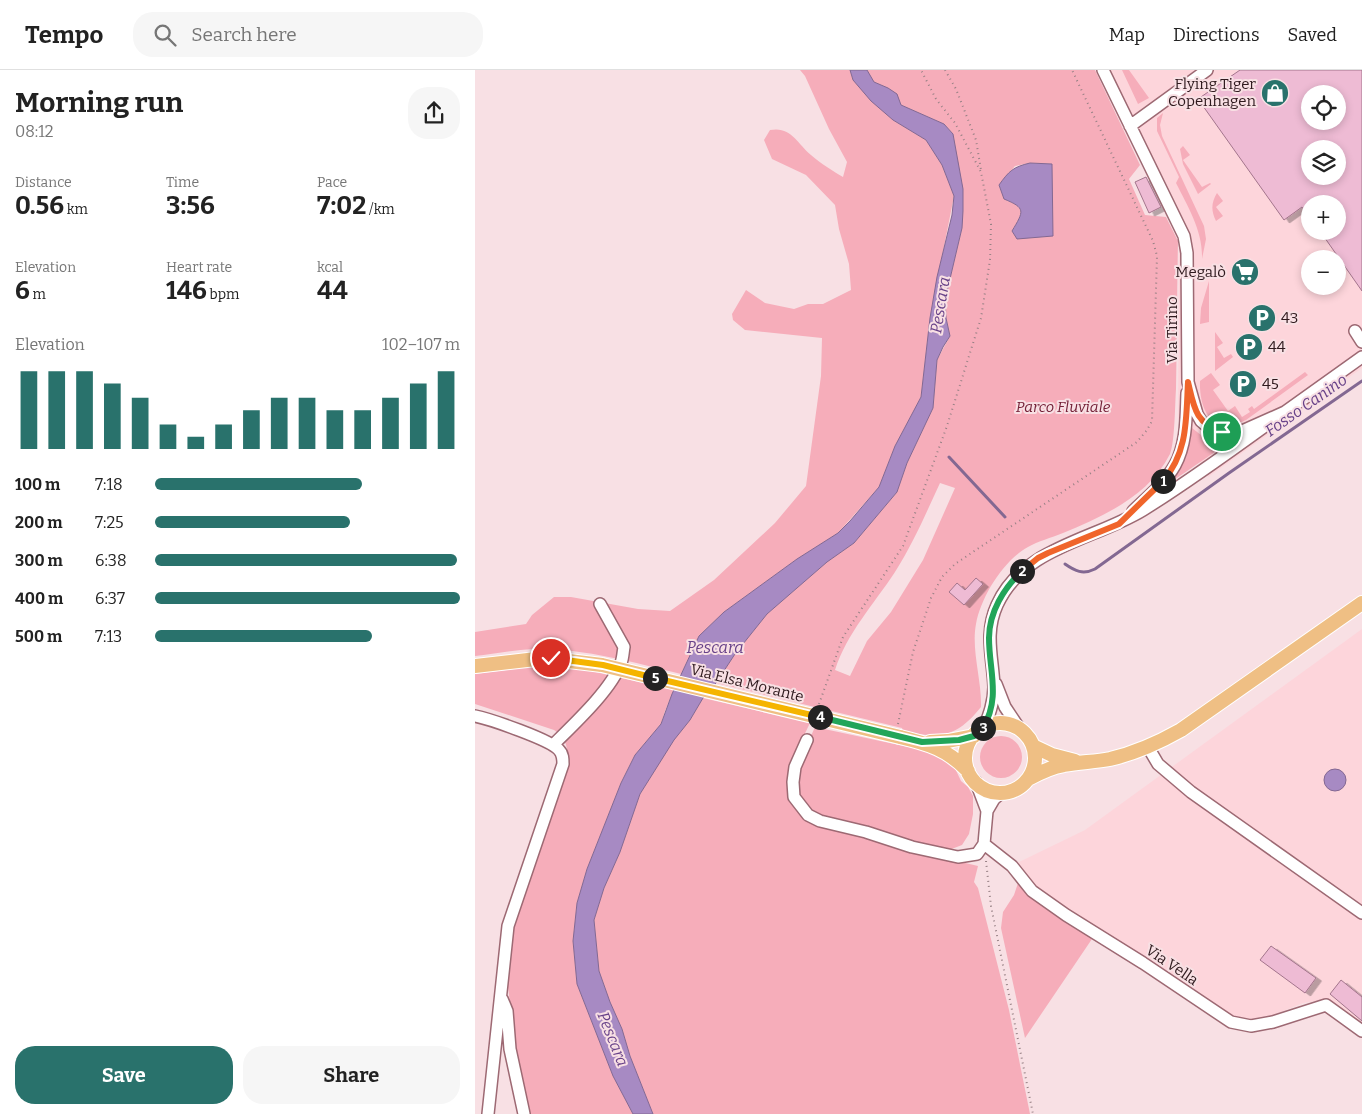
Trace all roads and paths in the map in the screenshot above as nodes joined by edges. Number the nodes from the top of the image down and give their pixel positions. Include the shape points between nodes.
1 (921, 70) edge
2 (945, 70) edge
3 (1072, 70) edge
4 (1103, 70) edge
5 (1207, 70) edge
6 (1130, 126) junction
7 (981, 172) junction
8 (1355, 332) dead end
9 (1362, 342) edge
10 (1361, 356) edge
11 (1188, 382) junction
12 (1285, 412) junction
13 (1119, 524) junction
14 (1362, 603) edge
15 (600, 604) dead end
16 (475, 666) edge
17 (993, 667) junction
18 (818, 708) dead end
19 (475, 716) edge
20 (1019, 728) junction
21 (899, 731) junction
22 (979, 732) junction
23 (807, 740) dead end
24 (922, 742) junction
25 (553, 745) junction
26 (1033, 746) junction
27 (1148, 747) junction
28 (1086, 762) junction
29 (972, 777) junction
30 (1028, 779) junction
31 (1001, 793) junction
32 (987, 811) junction
33 (985, 844) junction
34 (1362, 913) edge
35 (501, 998) junction
36 (1362, 1031) edge
37 (489, 1114) edge
38 (524, 1114) edge
39 (1033, 1114) edge

1 - 7 path
2 - 7 path via 976,140
3 - 21 path via 1153,241 1157,256 1152,421 1137,442 955,564 942,577 931,598 913,652
4 - 6 street, Via Tirino
5 - 6 street
6 - 11 street, Via Tirino via 1184,236 1187,252
7 - 18 path via 991,224 991,260 981,318 947,426 903,546 843,637
8 - 9 street
10 - 12 street, Via Tirino
11 - 12 street, Via Tirino via 1201,421 1222,432 1240,432
11 - 13 street via 1183,442 1175,466
12 - 13 street
13 - 17 street via 1038,558 1012,581 1000,598 990,628
14 - 27 main road via 1181,730
15 - 25 street via 624,647 621,663 607,686
16 - 21 main road, Via Elsa Morante, bridge via 551,658 603,665
17 - 20 street via 1001,699
17 - 22 street via 993,701
19 - 25 street
20 - 22 main road via 998,723
20 - 26 main road
21 - 24 main road, Via Elsa Morante
22 - 24 main road, Via Elsa Morante via 948,741
22 - 29 main road via 967,748
23 - 33 street via 795,767 793,782 794,797 808,815 912,847 958,857 977,854
24 - 29 main road, Via Elsa Morante via 946,752
25 - 35 street via 560,751 563,764 508,926
26 - 28 main road via 1066,759
26 - 30 main road via 1035,764
27 - 28 main road
27 - 34 street via 1158,764 1191,792
28 - 30 main road via 1057,767
29 - 31 main road via 987,790
29 - 32 street
30 - 31 main road via 1021,786
31 - 32 street
32 - 33 street
33 - 36 street, Via Vella via 1012,866 1032,891 1231,1022 1251,1026 1326,1005
33 - 39 path via 991,906
35 - 37 street
35 - 38 street via 507,1011 510,1049

